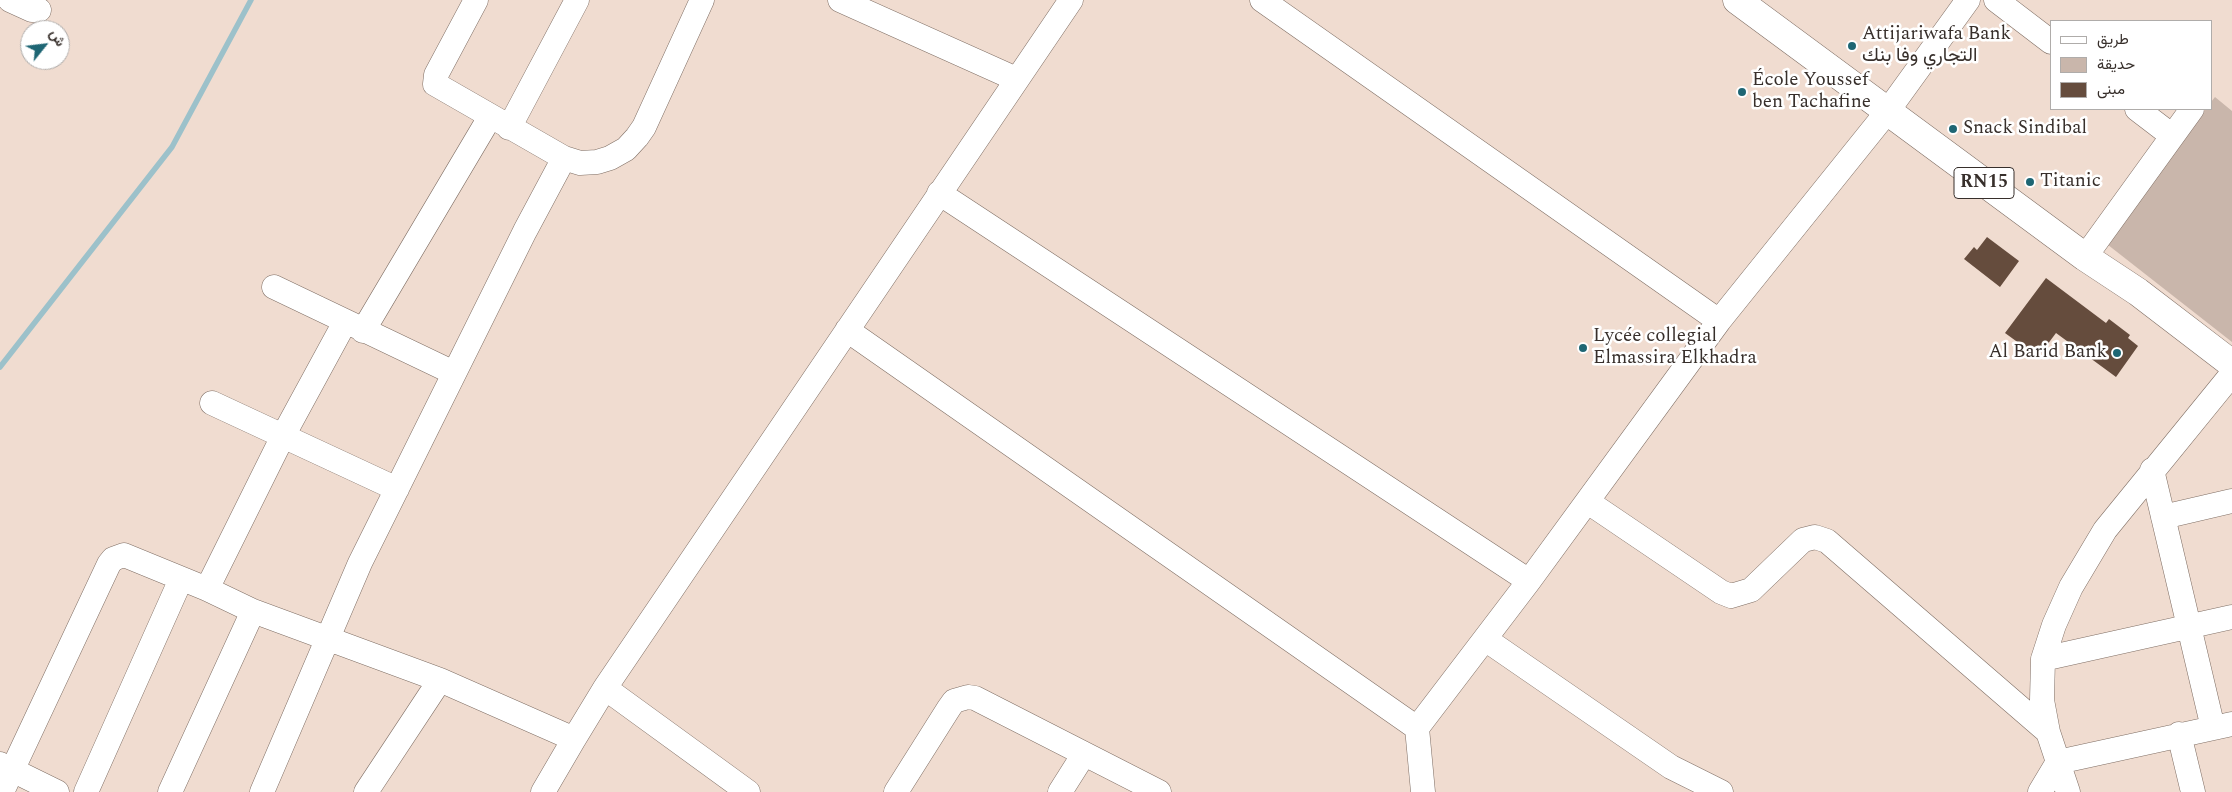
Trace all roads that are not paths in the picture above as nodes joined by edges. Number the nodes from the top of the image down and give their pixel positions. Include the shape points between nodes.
1 (10, 0) edge
2 (476, 0) edge
3 (577, 0) edge
4 (702, 0) edge
5 (840, 0) edge
6 (1071, 0) edge
7 (1262, 0) edge
8 (1737, 0) edge
9 (1968, 0) edge
10 (1996, 0) edge
11 (39, 10) dead end
12 (2050, 41) edge
13 (1016, 79) junction
14 (2139, 110) edge
15 (2191, 110) edge
16 (1886, 112) junction
17 (499, 122) junction
18 (2171, 135) junction
19 (564, 158) junction
20 (939, 193) junction
21 (2085, 257) junction
22 (274, 287) dead end
23 (1719, 321) junction
24 (354, 326) junction
25 (847, 330) junction
26 (2232, 364) edge
27 (454, 373) junction
28 (2232, 374) edge
29 (212, 403) dead end
30 (283, 436) junction
31 (2152, 470) junction
32 (397, 489) junction
33 (2232, 501) edge
34 (1588, 502) junction
35 (2163, 517) junction
36 (181, 579) junction
37 (1529, 581) junction
38 (207, 589) junction
39 (254, 611) junction
40 (2232, 617) edge
41 (2188, 628) junction
42 (327, 639) junction
43 (1484, 639) junction
44 (2043, 659) junction
45 (440, 680) junction
46 (605, 688) junction
47 (2222, 726) edge
48 (1417, 728) junction
49 (2048, 732) junction
50 (2180, 734) junction
51 (574, 739) junction
52 (1084, 754) junction
53 (2058, 762) junction
54 (6, 767) edge
55 (2, 792) edge
56 (58, 792) edge
57 (86, 792) edge
58 (170, 792) edge
59 (262, 792) edge
60 (366, 792) edge
61 (543, 792) edge
62 (748, 792) edge
63 (896, 792) edge
64 (1060, 792) edge
65 (1158, 792) edge
66 (1423, 792) edge
67 (1721, 792) edge
68 (2040, 792) edge
69 (2068, 792) edge
70 (2193, 792) edge

1 - 11 street
2 - 17 street via 435,81 438,87
3 - 17 street
4 - 19 street via 637,137 626,149 597,162 580,163
5 - 13 street
6 - 13 street
7 - 23 street
8 - 16 main road, RN15
9 - 16 street
10 - 12 street
13 - 20 street
14 - 18 street
15 - 18 street
16 - 21 main road, RN15
16 - 23 street
17 - 19 street
17 - 24 street
18 - 21 street
19 - 27 street
20 - 25 street
20 - 37 street
21 - 26 main road, RN15 via 2138,292
22 - 24 street
23 - 34 street
24 - 27 street
24 - 30 street
25 - 46 street
25 - 48 street
27 - 32 street
28 - 31 street
29 - 30 street
30 - 32 street
30 - 38 street
31 - 35 street
31 - 44 street via 2105,530 2085,562 2057,617
32 - 42 street
33 - 35 street
34 - 37 street
34 - 49 street via 1731,596 1751,590 1803,540 1815,537 1827,541
35 - 41 street
36 - 38 street
36 - 54 street via 130,556 118,556 108,564
36 - 57 street
37 - 43 street
38 - 39 street
39 - 42 street
39 - 58 street
40 - 41 street
41 - 44 street
41 - 47 street
42 - 45 street
42 - 59 street
43 - 48 street
43 - 67 street via 1671,767
44 - 49 street via 2042,700
45 - 51 street
45 - 60 street
46 - 51 street
46 - 62 street
47 - 50 street
48 - 66 street
49 - 53 street
50 - 53 street
50 - 70 street
51 - 61 street
52 - 63 street via 975,698 960,698 948,708
52 - 64 street
52 - 65 street
53 - 68 street
53 - 69 street
54 - 55 street
54 - 56 street

